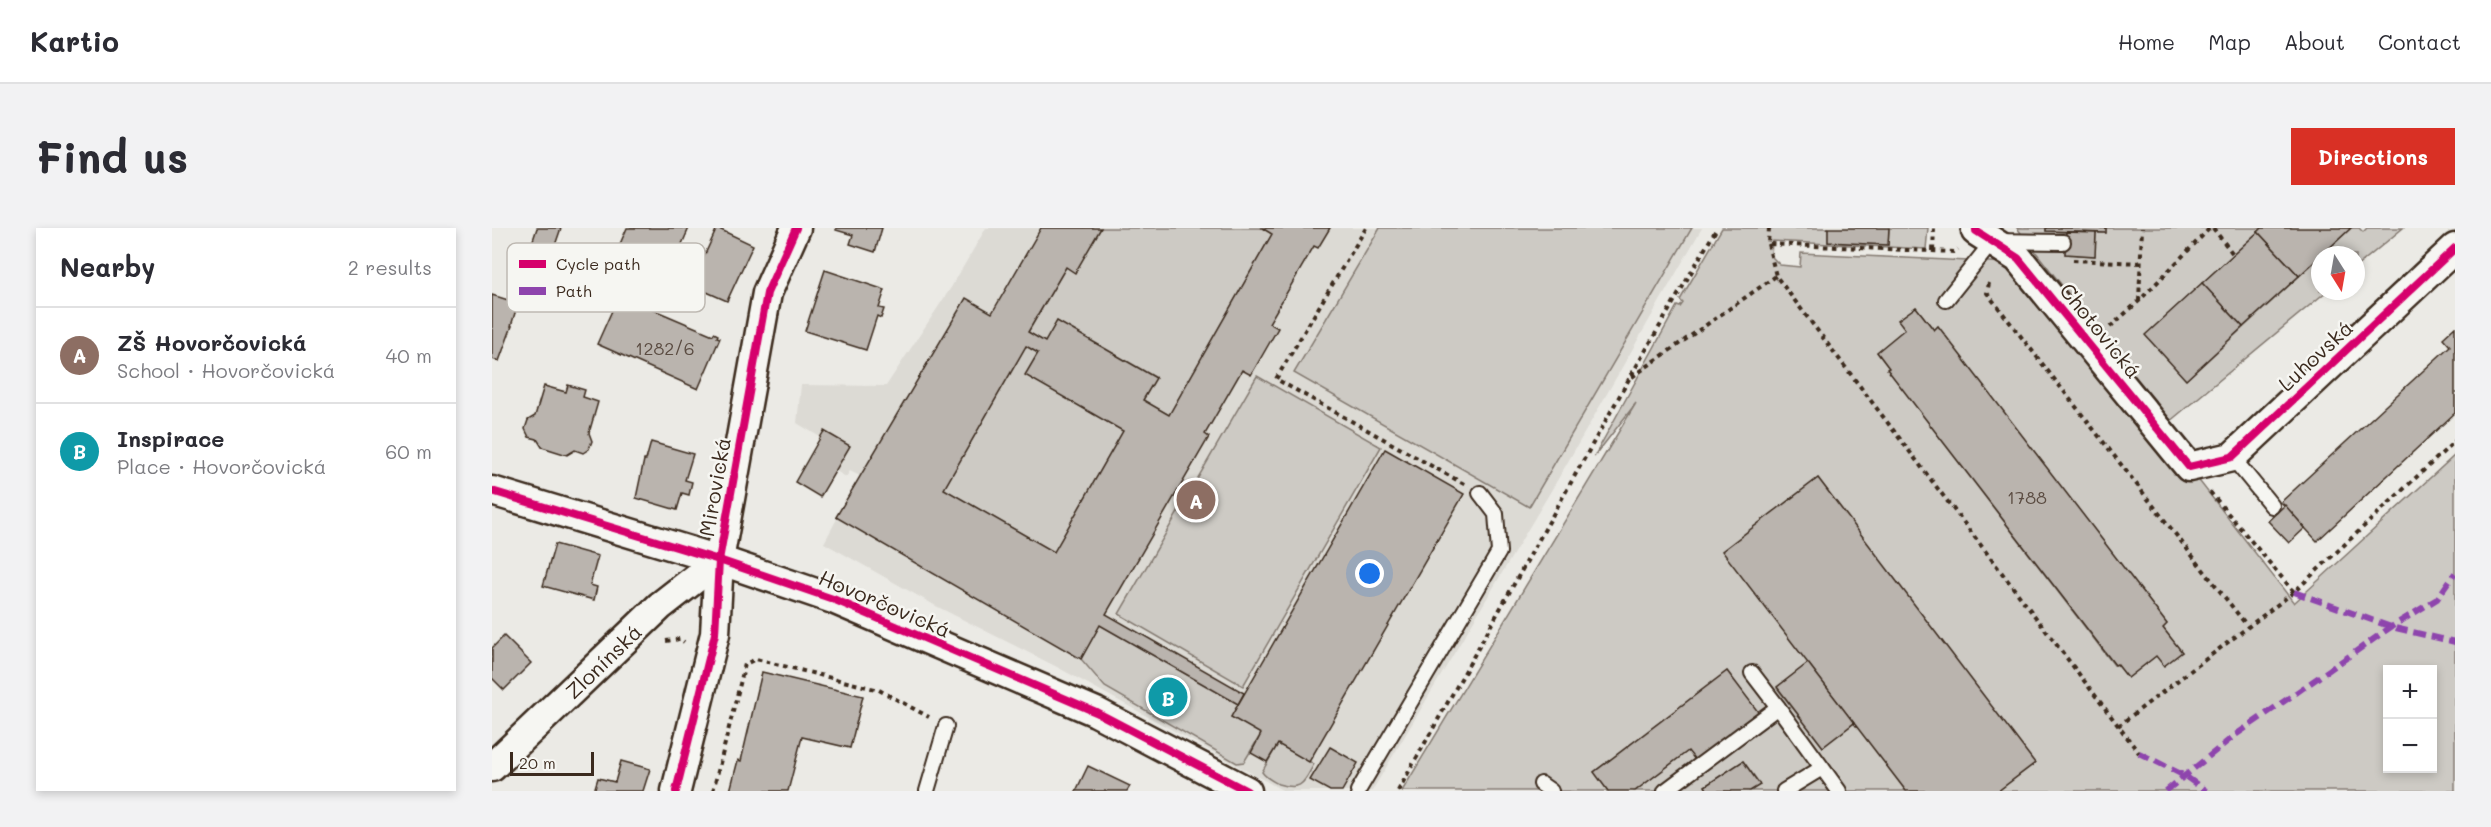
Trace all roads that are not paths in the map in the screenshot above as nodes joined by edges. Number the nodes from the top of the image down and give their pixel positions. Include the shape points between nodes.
1 (796, 228) edge
2 (1982, 239) edge
3 (2062, 242) dead end
4 (2455, 248) edge
5 (1946, 300) dead end
6 (2232, 457) junction
7 (492, 491) edge
8 (1480, 494) road end
9 (2272, 506) dead end
10 (719, 560) junction
11 (1752, 673) dead end
12 (1778, 707) junction
13 (946, 726) road end
14 (492, 767) edge
15 (1822, 768) junction
16 (676, 791) edge
17 (927, 791) edge
18 (1247, 791) edge
19 (1358, 791) edge
20 (1665, 791) edge
21 (1784, 791) edge
22 (1839, 791) edge

1 - 10 street, Mirovická via 767,293
2 - 3 lane
2 - 5 lane
2 - 6 street, Chotovická via 2018,258 2189,467
4 - 6 street, Luhovská
6 - 9 lane
7 - 10 street, Hovorčovická
8 - 19 lane via 1496,514 1499,552
10 - 14 street, Zlonínská via 660,606
10 - 16 street, Mirovická via 715,634
10 - 18 street, Hovorčovická via 833,599 1085,707
11 - 12 lane
12 - 15 lane
12 - 20 lane
13 - 17 lane
15 - 21 lane
15 - 22 lane

